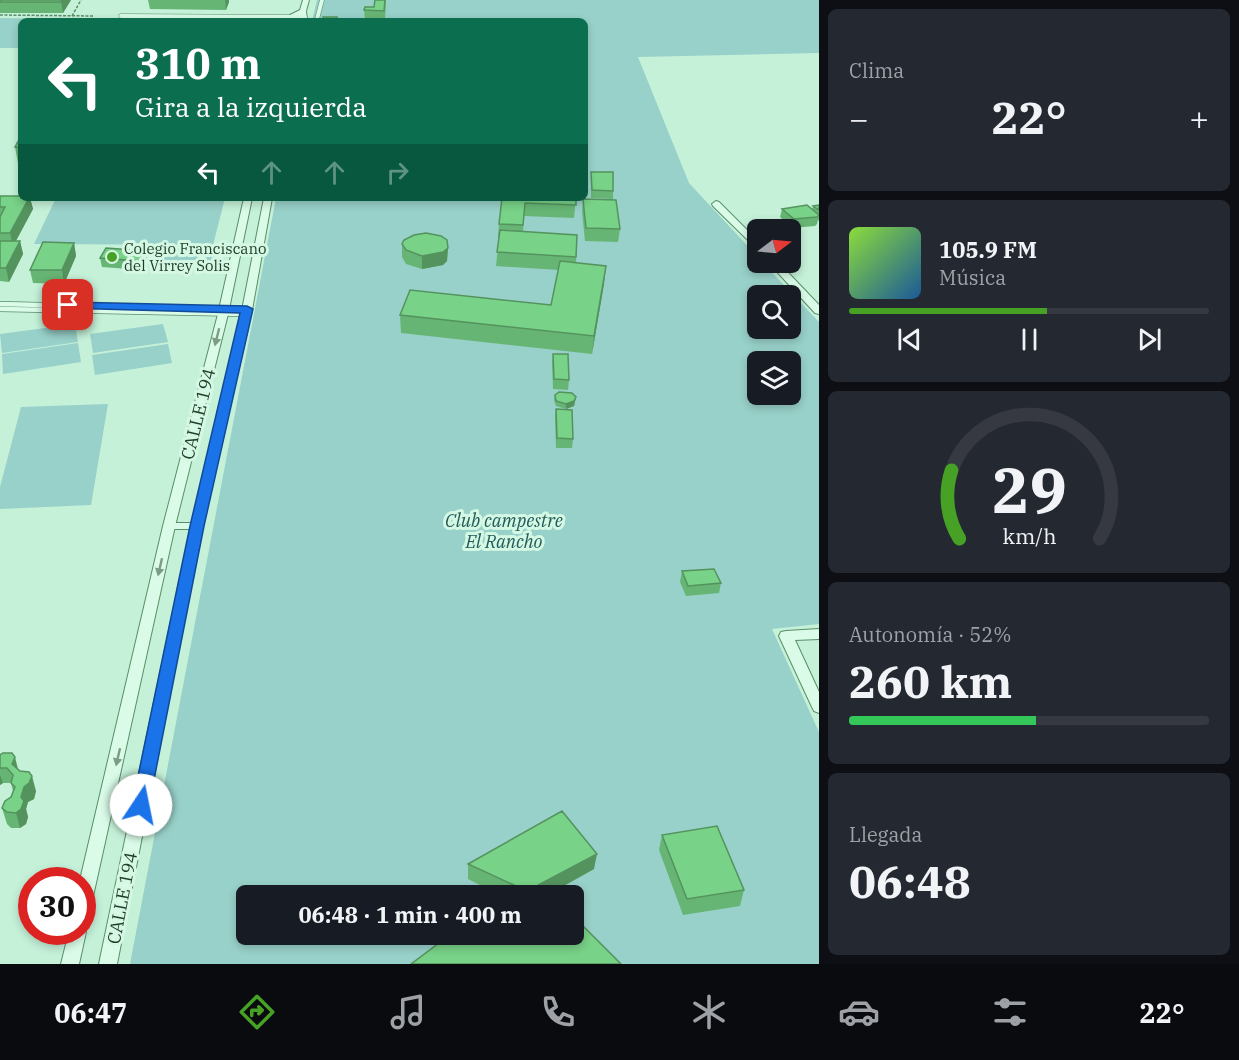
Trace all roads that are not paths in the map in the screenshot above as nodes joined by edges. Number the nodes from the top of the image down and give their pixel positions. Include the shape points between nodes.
1 (306, 0) edge
2 (322, 0) edge
3 (121, 16) dead end
4 (304, 16) edge
5 (235, 18) edge
6 (317, 18) edge
7 (247, 201) edge
8 (267, 201) edge
9 (716, 204) dead end
10 (747, 236) edge
11 (783, 273) edge
12 (0, 304) edge
13 (0, 309) edge
14 (223, 311) junction
15 (819, 311) edge
16 (246, 312) junction
17 (169, 526) junction
18 (197, 526) junction
19 (819, 634) edge
20 (819, 706) edge
21 (92, 867) edge
22 (74, 945) edge
23 (70, 964) edge
24 (108, 964) edge

1 - 4 street
2 - 6 lane
3 - 5 lane
7 - 14 street, CALLE 194
8 - 16 street, CALLE 194
9 - 10 street
11 - 15 street
12 - 14 lane
13 - 14 lane
14 - 16 lane
14 -> 17 street, CALLE 194
16 - 18 street, CALLE 194
17 - 18 lane
17 -> 21 street, CALLE 194
18 - 24 street, CALLE 194
19 - 20 street via 786,636
22 - 23 street, CALLE 194

